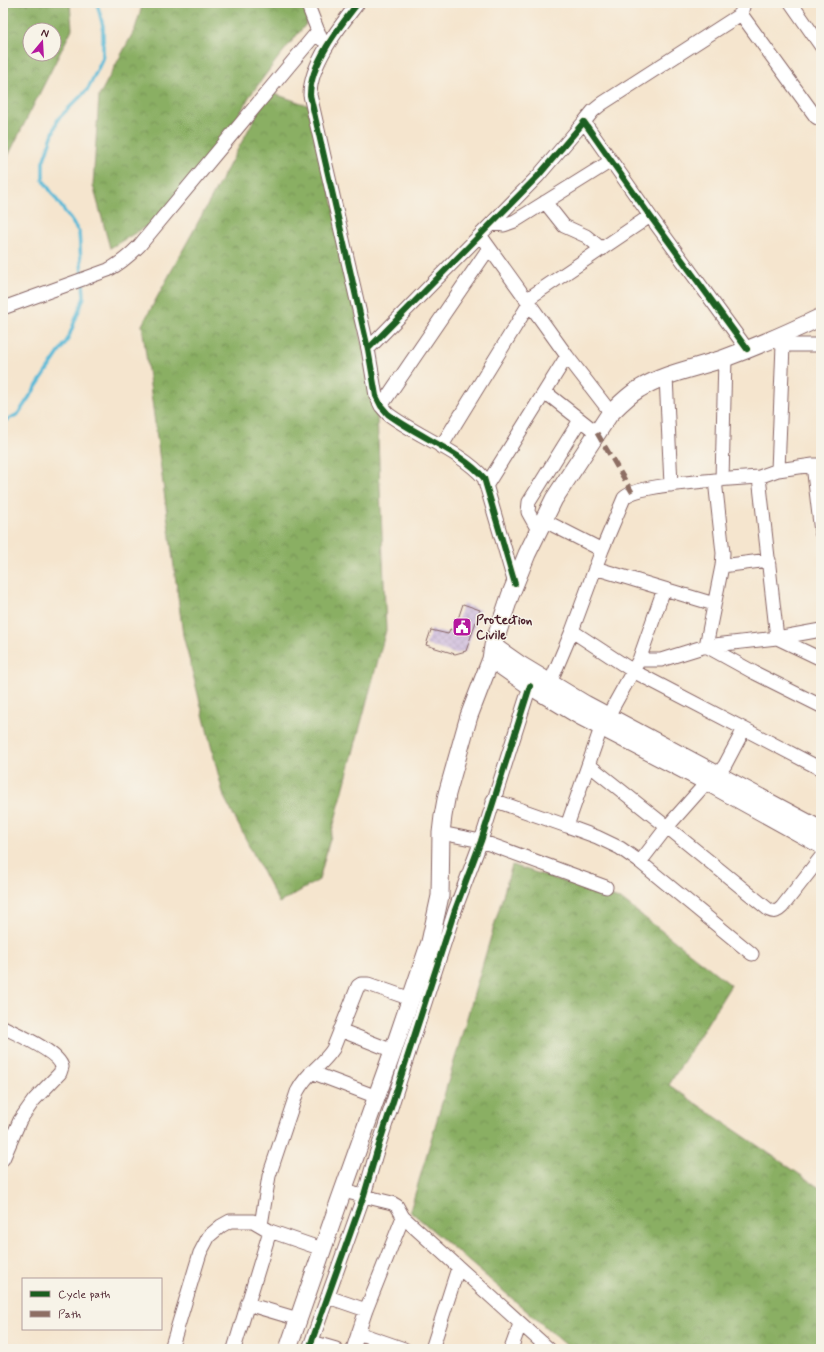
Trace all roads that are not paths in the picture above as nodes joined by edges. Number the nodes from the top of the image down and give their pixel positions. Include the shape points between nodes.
1 (307, 3) edge
2 (358, 3) edge
3 (791, 3) edge
4 (743, 9) edge
5 (318, 31) junction
6 (821, 46) edge
7 (325, 50) junction
8 (821, 120) edge
9 (584, 122) junction
10 (611, 161) junction
11 (545, 202) junction
12 (650, 216) junction
13 (492, 223) junction
14 (480, 235) junction
15 (489, 248) junction
16 (602, 249) junction
17 (528, 302) junction
18 (3, 308) edge
19 (821, 317) edge
20 (777, 342) junction
21 (821, 345) edge
22 (368, 349) junction
23 (747, 349) junction
24 (567, 356) junction
25 (725, 358) junction
26 (666, 376) junction
27 (545, 392) junction
28 (381, 406) junction
29 (612, 413) junction
30 (580, 420) junction
31 (597, 433) junction
32 (441, 447) junction
33 (817, 465) edge
34 (778, 470) junction
35 (759, 477) junction
36 (719, 480) junction
37 (672, 485) junction
38 (486, 486) junction
39 (541, 525) junction
40 (821, 532) edge
41 (602, 550) junction
42 (769, 560) junction
43 (722, 566) junction
44 (595, 568) junction
45 (515, 584) junction
46 (664, 589) junction
47 (714, 604) junction
48 (821, 630) edge
49 (572, 631) junction
50 (777, 638) junction
51 (706, 646) junction
52 (492, 653) junction
53 (821, 659) edge
54 (636, 666) junction
55 (550, 683) junction
56 (530, 686) junction
57 (821, 706) edge
58 (582, 710) junction
59 (605, 722) junction
60 (744, 729) junction
61 (589, 765) junction
62 (821, 769) edge
63 (713, 778) junction
64 (493, 800) junction
65 (567, 826) junction
66 (667, 827) junction
67 (821, 830) edge
68 (441, 833) junction
69 (481, 841) junction
70 (821, 845) edge
71 (821, 858) edge
72 (640, 862) junction
73 (606, 886) dead end
74 (752, 954) dead end
75 (430, 966) junction
76 (411, 999) junction
77 (3, 1027) edge
78 (340, 1030) junction
79 (393, 1051) junction
80 (311, 1072) junction
81 (377, 1097) junction
82 (3, 1159) edge
83 (343, 1191) junction
84 (364, 1195) junction
85 (403, 1217) junction
86 (266, 1228) junction
87 (322, 1249) junction
88 (458, 1268) junction
89 (305, 1298) junction
90 (327, 1301) junction
91 (247, 1304) junction
92 (366, 1310) junction
93 (298, 1319) junction
94 (520, 1324) junction
95 (358, 1333) junction
96 (311, 1345) edge
97 (171, 1349) edge
98 (234, 1349) edge
99 (288, 1349) edge
100 (336, 1349) edge
101 (353, 1349) edge
102 (404, 1349) edge
103 (432, 1349) edge
104 (511, 1349) edge
105 (549, 1349) edge

1 - 5 street
2 - 7 street
3 - 6 street
4 - 8 street via 816,117
4 - 9 street via 603,103
5 - 7 street
5 - 18 street via 139,246 120,263 51,292
7 - 22 street via 312,78 310,95
9 - 10 street
9 - 13 street via 538,176
10 - 11 street
10 - 12 street
11 - 13 street via 510,223
11 - 16 street via 564,226 586,236
12 - 16 street
12 - 23 street
13 - 14 street
14 - 15 street
14 - 22 street
15 - 17 street
15 - 28 street
16 - 17 street
17 - 24 street
17 - 32 street
19 - 20 main road
20 - 21 street
20 - 23 main road
20 - 34 street
22 - 28 street via 376,396
23 - 25 main road
24 - 27 street
24 - 29 street
25 - 26 main road
25 - 36 street
26 - 29 main road via 638,389
26 - 37 street
27 - 30 street
27 - 38 street
28 - 32 street via 388,414
29 - 31 main road
30 - 31 street
30 - 39 street via 529,502 528,512
31 - 39 main road via 554,499
32 - 38 street via 478,472 484,478
33 - 34 street
33 - 40 street
34 - 35 street
35 - 36 street
35 - 42 street
36 - 37 street
36 - 43 street
37 - 41 street via 626,495
38 - 45 street
39 - 41 street
39 - 45 main road
41 - 44 street
42 - 43 street
42 - 50 street
43 - 47 street
44 - 46 street
44 - 49 street
45 - 52 main road
46 - 47 street
46 - 54 street
47 - 51 street
48 - 50 street
49 - 54 street
49 - 55 street
50 - 51 street
50 - 53 street
51 - 54 street
51 - 57 street
52 - 55 main road
52 - 56 main road
52 - 68 main road via 457,757 447,794
54 - 59 street
54 - 60 street
55 - 58 main road
56 - 58 main road
56 - 64 street
58 - 59 main road
59 - 61 street
59 - 63 main road
60 - 62 street
60 - 63 street via 731,755
61 - 65 street
61 - 66 street
63 - 66 street
63 - 67 main road
63 - 70 main road
64 - 65 street
64 - 69 street
65 - 72 street via 620,848
66 - 71 street via 773,912 782,907
66 - 72 street
68 - 69 street
68 - 75 main road via 440,896 430,942
69 - 73 street
69 - 75 street
72 - 74 street
75 - 76 main road
75 - 84 street
76 - 78 street via 368,984 359,985
76 - 79 main road
77 - 82 street via 45,1049 58,1059 62,1067 60,1073 34,1100 20,1120
78 - 79 street
78 - 80 street via 330,1053
79 - 81 main road
80 - 81 street
80 - 86 street via 296,1092 269,1176
81 - 83 main road
83 - 84 street
83 - 87 main road
84 - 85 street via 392,1203 397,1206
84 - 90 street
85 - 88 street
85 - 92 street
86 - 87 street
86 - 91 street
86 - 97 street via 253,1221 230,1221 209,1236 200,1253
87 - 89 main road
88 - 94 street
88 - 103 street
89 - 90 street
89 - 93 main road
90 - 92 street
90 - 96 street
91 - 93 street
91 - 98 street
92 - 95 street
93 - 99 main road
94 - 104 street
94 - 105 street
95 - 101 street
95 - 102 street
96 - 100 street

